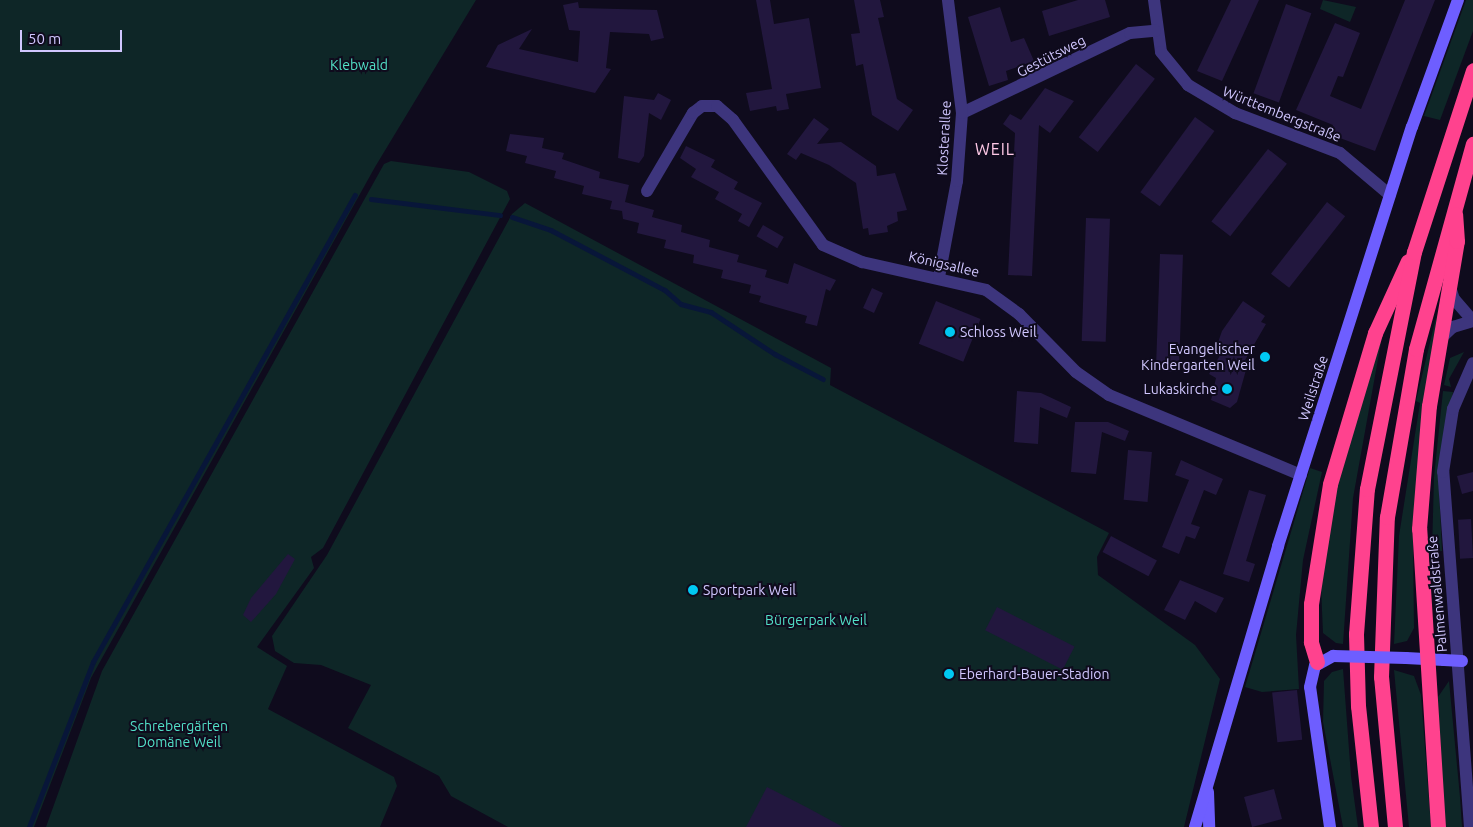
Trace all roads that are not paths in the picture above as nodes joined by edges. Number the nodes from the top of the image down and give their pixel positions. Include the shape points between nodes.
1 (948, 0) edge
2 (1154, 0) edge
3 (1458, 0) edge
4 (1155, 32) junction
5 (1473, 70) edge
6 (962, 113) junction
7 (1473, 144) edge
8 (647, 191) dead end
9 (1390, 195) junction
10 (1454, 205) junction
11 (1414, 252) junction
12 (940, 277) junction
13 (1449, 283) junction
14 (1473, 321) edge
15 (1440, 340) junction
16 (1473, 363) edge
17 (1301, 475) junction
18 (1427, 659) junction
19 (1317, 662) junction
20 (1473, 662) edge
21 (1207, 788) junction
22 (1329, 825) edge
23 (1195, 827) edge
24 (1209, 827) edge
25 (1371, 827) edge
26 (1395, 827) edge
27 (1438, 827) edge
28 (1470, 827) edge

1 - 6 street, Klosterallee
2 - 4 street, Württembergstraße
3 - 9 street, Weilstraße
4 - 6 street, Gestütsweg via 1130,33
4 - 9 street, Württembergstraße via 1169,66 1206,98 1243,117 1334,150
5 - 11 highway
6 - 12 street, Klosterallee via 957,180
7 - 10 highway
8 - 12 street, Königsallee via 693,113 702,106 717,106 733,120 823,245 862,262
9 - 17 street, Weilstraße
10 - 13 highway via 1457,241
10 - 26 highway via 1416,349 1384,553 1381,677
11 - 19 highway via 1394,284 1375,333 1330,484 1311,604 1311,642
11 - 25 highway via 1382,398 1360,544 1356,676
12 - 17 street, Königsallee via 1000,298 1076,372 1116,399
13 - 14 street via 1454,299
13 - 15 highway
14 - 15 street via 1453,326
15 - 18 highway via 1420,504 1420,576
16 - 28 street, Palmenwaldstraße via 1450,422 1443,484
17 - 21 street, Weilstraße via 1222,724
18 - 19 street, bridge via 1334,656
18 - 20 street, bridge
18 - 27 highway
19 - 22 street via 1311,675 1310,696
21 - 23 street, Weilstraße
21 - 24 street, Weilstraße

